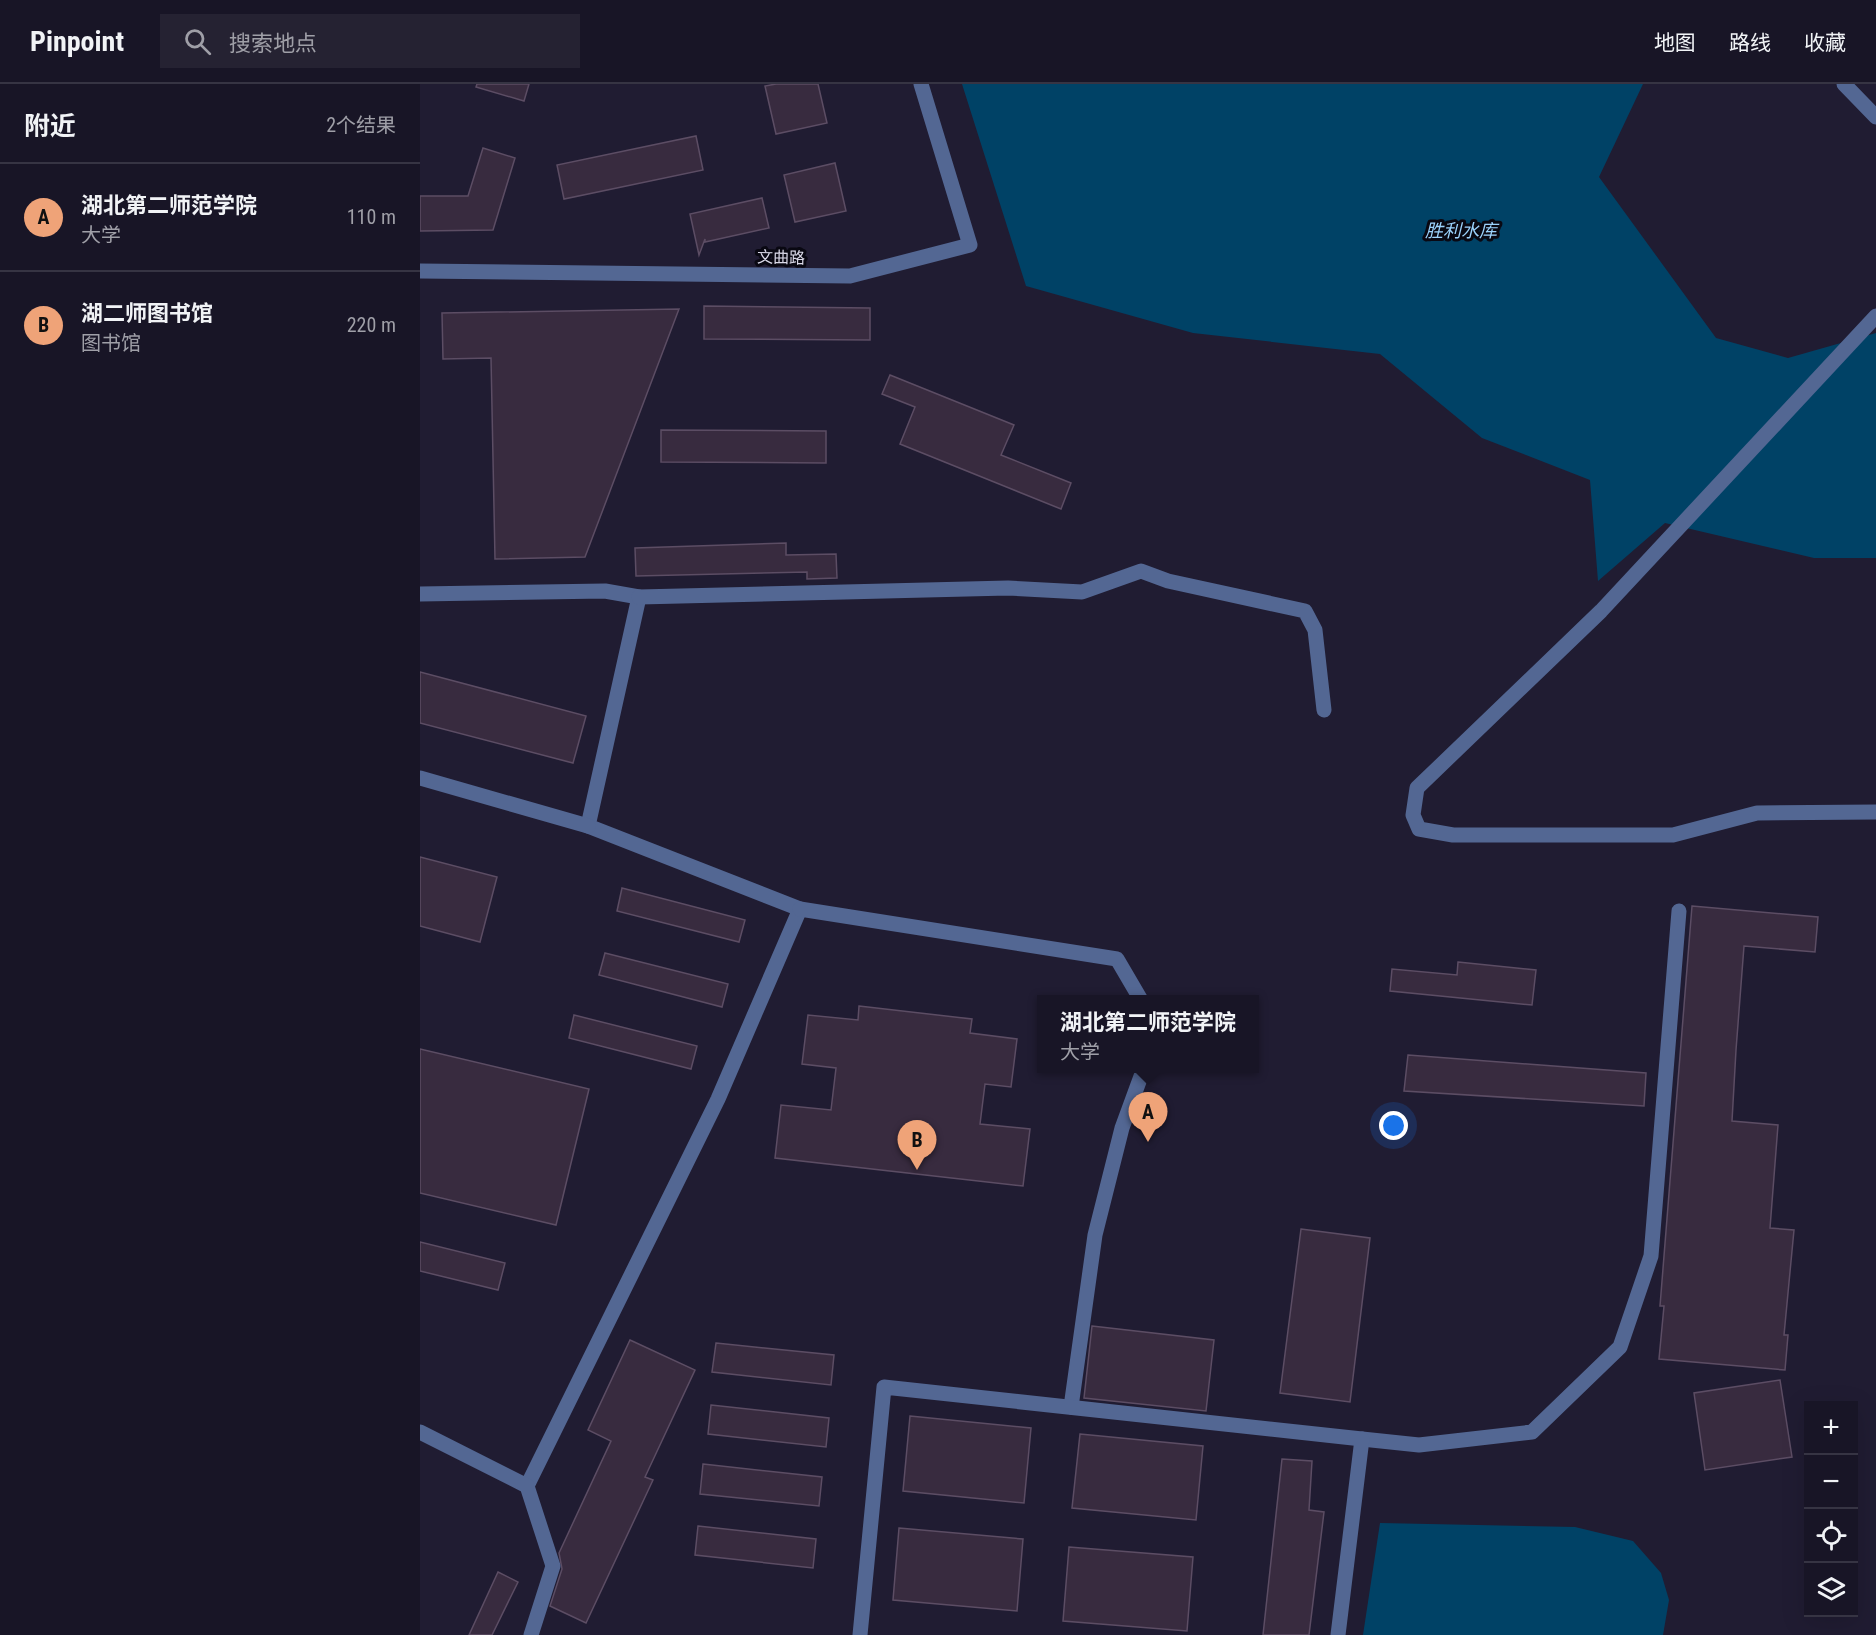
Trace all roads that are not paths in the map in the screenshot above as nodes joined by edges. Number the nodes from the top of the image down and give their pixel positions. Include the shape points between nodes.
1 (921, 84) edge
2 (1844, 84) edge
3 (1876, 117) edge
4 (420, 271) edge
5 (1876, 316) edge
6 (420, 594) edge
7 (639, 597) junction
8 (1324, 710) dead end
9 (420, 778) edge
10 (1876, 812) edge
11 (588, 826) junction
12 (800, 909) junction
13 (1679, 911) dead end
14 (1138, 995) edge
15 (1142, 1073) edge
16 (1071, 1407) junction
17 (420, 1432) edge
18 (1362, 1439) junction
19 (527, 1486) junction
20 (531, 1635) edge
21 (860, 1635) edge
22 (1338, 1635) edge

1 - 4 street, 文曲路 via 970,245 850,276
2 - 3 street
5 - 10 street via 1600,611 1417,788 1413,815 1419,829 1453,835 1673,835 1757,813
6 - 7 street via 605,591
7 - 8 street via 1008,588 1082,592 1141,571 1305,611 1315,630
7 - 11 street
9 - 11 street
11 - 12 street
12 - 14 street via 1117,959
12 - 19 street via 718,1099
13 - 18 street via 1651,1256 1620,1347 1532,1432 1419,1445
15 - 16 street via 1122,1128 1095,1235
16 - 18 street
16 - 21 street via 884,1387
17 - 19 street
18 - 22 street
19 - 20 street via 553,1566

